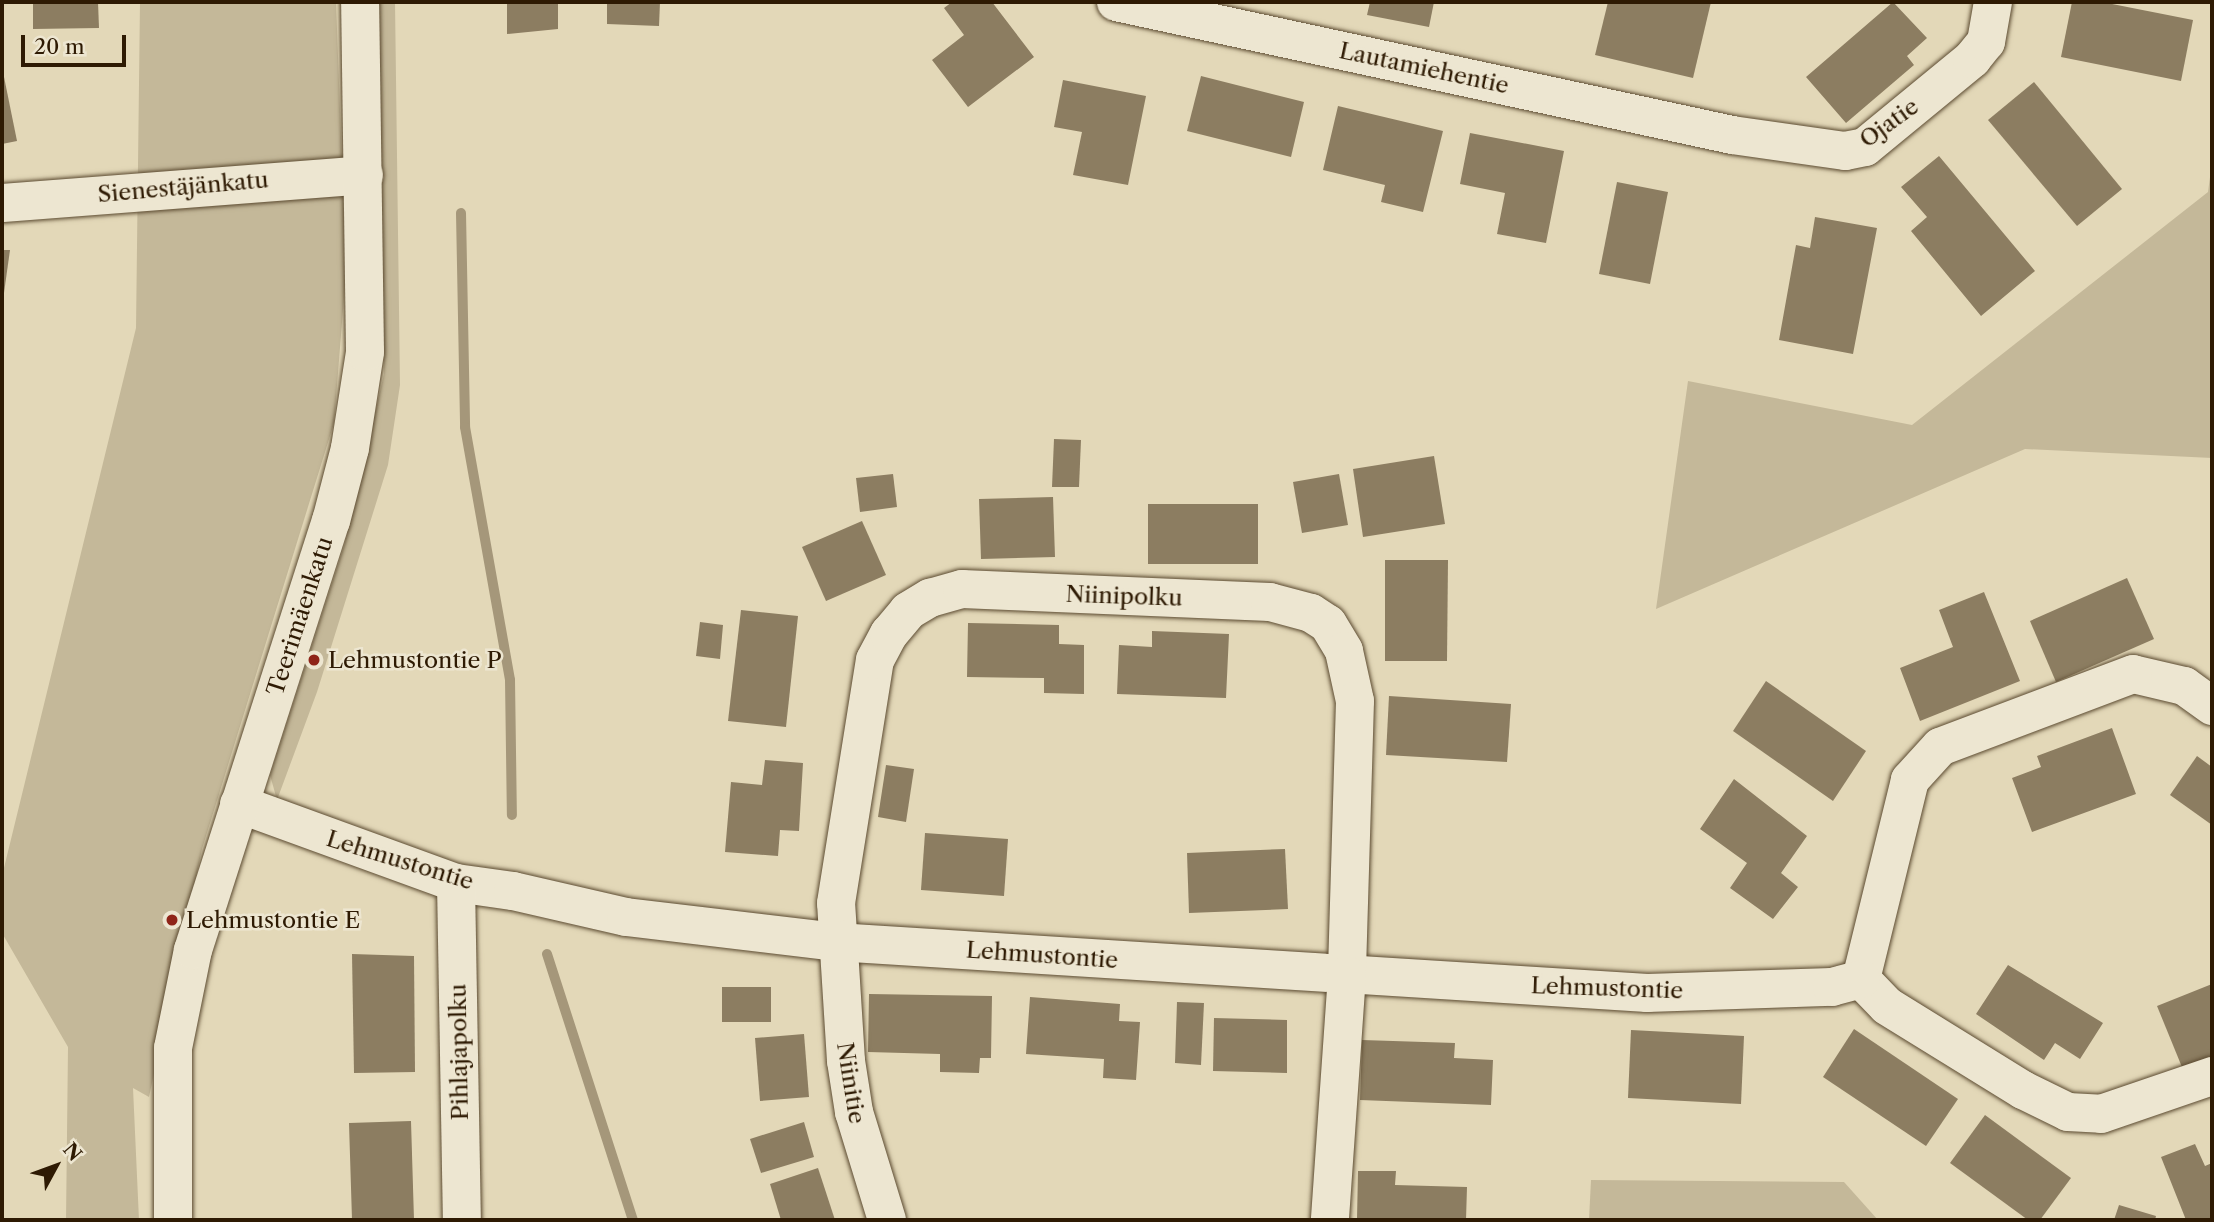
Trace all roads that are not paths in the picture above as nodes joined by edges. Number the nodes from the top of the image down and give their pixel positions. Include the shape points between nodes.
1 (360, 2) edge
2 (1116, 2) edge
3 (1993, 2) edge
4 (1732, 135) joint
5 (364, 174) junction
6 (2, 203) edge
7 (2212, 706) edge
8 (239, 804) junction
9 (456, 883) junction
10 (836, 942) junction
11 (1347, 975) junction
12 (1861, 979) junction
13 (2212, 1076) edge
14 (173, 1220) edge
15 (463, 1220) edge
16 (887, 1220) edge
17 (1330, 1220) edge

1 - 5 street, Teerimäenkatu
2 - 4 street, Lautamiehentie
3 - 4 street, Ojatie via 1986,42 1972,58 1865,147 1845,151
5 - 6 street, Sienestäjänkatu
5 - 8 street, Teerimäenkatu via 365,352 350,448 331,521
7 - 12 street via 2184,686 2133,674 1940,747 1910,780
8 - 9 street, Lehmustontie
8 - 14 street, Teerimäenkatu via 193,950 173,1048
9 - 10 street, Lehmustontie via 626,917
9 - 15 street, Pihlajapolku
10 - 11 street, Lehmustontie
10 - 11 street, Niinipolku via 836,903 875,660 908,611 930,598 962,589 1270,602 1311,613 1328,624 1344,651 1355,701
10 - 16 street, Niinitie via 854,1112
11 - 12 street, Lehmustontie via 1647,993 1832,987
11 - 17 street
12 - 13 street via 1886,1006 2022,1090 2068,1112 2112,1111

